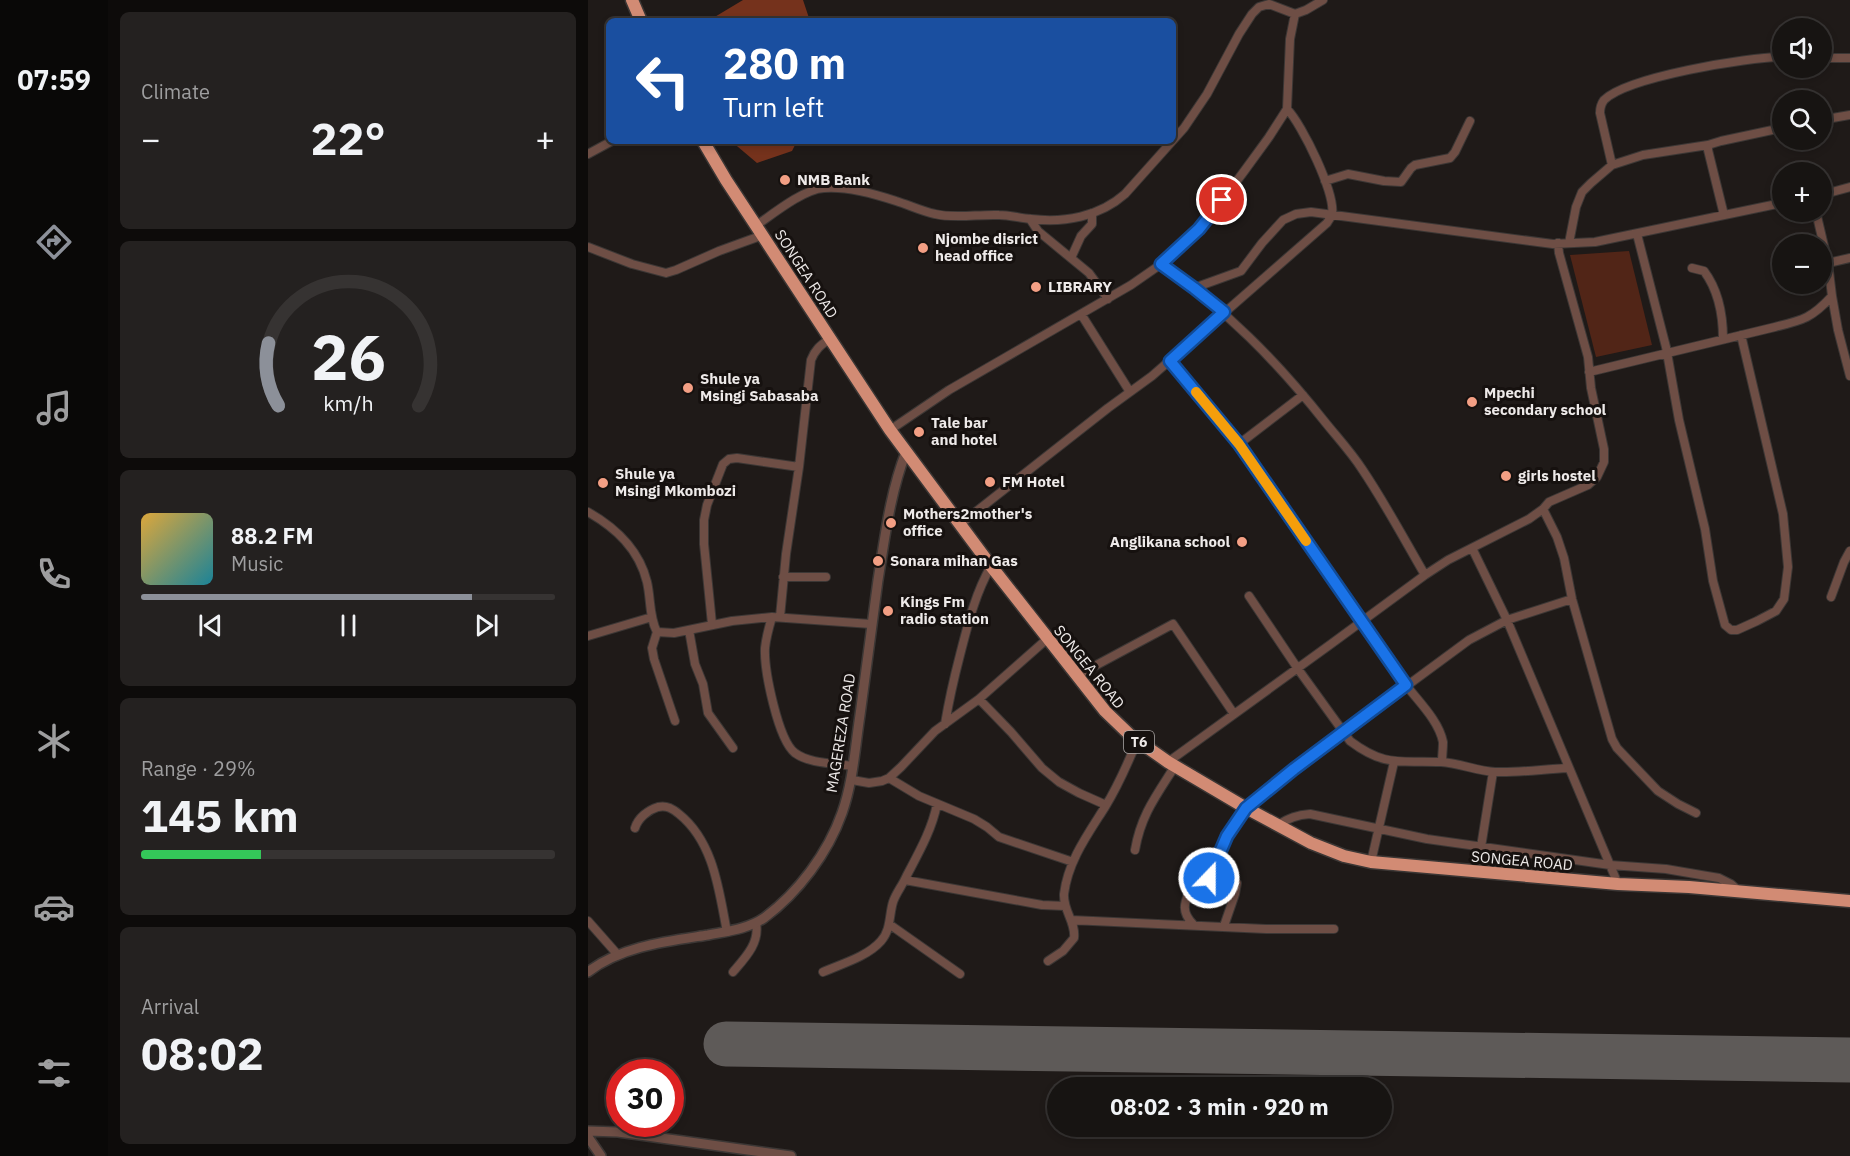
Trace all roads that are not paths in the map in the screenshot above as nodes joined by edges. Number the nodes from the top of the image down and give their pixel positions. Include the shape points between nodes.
1 (632, 0) edge
2 (1323, 0) edge
3 (1295, 14) junction
4 (640, 18) edge
5 (1772, 58) edge
6 (1832, 58) edge
7 (1850, 58) edge
8 (1287, 109) junction
9 (1849, 112) edge
10 (1832, 117) edge
11 (1470, 121) dead end
12 (1772, 130) edge
13 (1176, 138) edge
14 (606, 144) edge
15 (705, 144) edge
16 (1171, 144) edge
17 (1708, 145) junction
18 (588, 154) edge
19 (1612, 165) junction
20 (1325, 181) junction
21 (1850, 187) edge
22 (1832, 192) edge
23 (1772, 205) edge
24 (1092, 213) junction
25 (1332, 214) junction
26 (1724, 215) junction
27 (1030, 219) junction
28 (760, 230) junction
29 (1637, 234) junction
30 (1558, 243) junction
31 (1569, 243) junction
32 (588, 247) edge
33 (1071, 258) junction
34 (1850, 258) edge
35 (1832, 262) edge
36 (1161, 264) junction
37 (1692, 267) dead end
38 (1194, 288) junction
39 (1832, 296) joint
40 (1108, 299) junction
41 (1224, 312) junction
42 (1082, 314) junction
43 (1741, 335) junction
44 (830, 339) junction
45 (1723, 339) junction
46 (1668, 352) junction
47 (1170, 361) junction
48 (1589, 372) junction
49 (1850, 376) edge
50 (1130, 392) junction
51 (1304, 395) junction
52 (890, 430) junction
53 (1239, 444) junction
54 (906, 452) junction
55 (799, 467) junction
56 (1543, 509) junction
57 (588, 512) edge
58 (959, 525) junction
59 (1472, 548) junction
60 (1850, 551) edge
61 (991, 566) junction
62 (1425, 574) junction
63 (783, 577) junction
64 (826, 577) dead end
65 (1249, 596) dead end
66 (1831, 597) dead end
67 (1572, 600) junction
68 (652, 617) junction
69 (776, 617) junction
70 (1507, 620) junction
71 (1363, 621) junction
72 (712, 624) junction
73 (871, 624) junction
74 (689, 630) junction
75 (657, 632) junction
76 (588, 636) edge
77 (1047, 639) junction
78 (1298, 669) junction
79 (1077, 676) junction
80 (1406, 685) junction
81 (979, 699) junction
82 (1234, 714) junction
83 (675, 722) dead end
84 (945, 724) junction
85 (1344, 732) junction
86 (1137, 741) junction
87 (733, 748) dead end
88 (1394, 762) junction
89 (1442, 762) junction
90 (1171, 764) junction
91 (853, 766) junction
92 (1568, 768) junction
93 (1493, 772) junction
94 (889, 778) junction
95 (852, 780) junction
96 (937, 804) junction
97 (1106, 806) junction
98 (1246, 808) junction
99 (1696, 813) dead end
100 (1278, 825) junction
101 (635, 828) dead end
102 (1379, 829) junction
103 (1481, 847) junction
104 (1135, 850) dead end
105 (1073, 862) junction
106 (1371, 862) junction
107 (1610, 865) junction
108 (1211, 873) junction
109 (905, 880) junction
110 (1618, 884) junction
111 (1740, 891) junction
112 (1850, 901) edge
113 (1065, 906) junction
114 (1071, 920) junction
115 (588, 921) edge
116 (1089, 921) junction
117 (756, 923) junction
118 (889, 924) junction
119 (1193, 924) junction
120 (1224, 926) junction
121 (1334, 929) dead end
122 (727, 932) junction
123 (1075, 933) junction
124 (618, 955) junction
125 (1048, 962) dead end
126 (588, 972) edge
127 (733, 972) dead end
128 (823, 972) dead end
129 (960, 974) dead end
130 (588, 1131) edge
131 (588, 1137) edge
132 (601, 1156) edge
133 (791, 1156) edge

1 - 4 highway
2 - 3 street
3 - 8 street
3 - 13 street via 1274,4 1259,7 1244,24 1207,94
5 - 19 street via 1659,76 1609,97 1602,103 1600,113
6 - 7 street
8 - 20 street via 1302,128
8 - 36 street via 1210,217
9 - 10 street
11 - 20 street via 1450,158 1415,165 1401,182 1348,174
12 - 17 street
14 - 18 street
15 - 28 highway, SONGEA ROAD / T6
16 - 24 street via 1125,194
17 - 19 street via 1643,155
17 - 26 street
19 - 31 street via 1582,192
20 - 25 street
21 - 22 street
23 - 26 street
24 - 27 street via 1058,220
24 - 33 street via 1092,224 1081,236
25 - 30 street
25 - 38 street via 1311,212 1288,217 1242,270
25 - 41 street via 1321,230
26 - 29 street
27 - 28 street via 936,214 869,194 823,188 804,195
27 - 33 street via 1035,229
28 - 32 street via 666,273
28 - 44 highway, SONGEA ROAD / T6
29 - 31 street
29 - 46 street
30 - 31 street
30 - 48 street
33 - 40 street via 1089,273
34 - 35 street
36 - 38 street
36 - 40 street
37 - 45 street via 1704,271 1713,287 1722,315
38 - 41 street
39 - 43 street via 1809,317
39 - 49 street
40 - 42 street
41 - 47 street
41 - 51 street
42 - 50 street
42 - 52 street via 950,390
43 - 45 street
43 - 46 street via 1783,514 1788,567 1781,605 1737,630 1725,625 1713,581 1705,529 1678,420
44 - 52 highway, SONGEA ROAD / T6
44 - 55 street via 820,345 811,360
45 - 46 street
46 - 48 street
47 - 50 street
47 - 53 street
48 - 56 street via 1604,449 1601,471 1588,485 1555,498
50 - 58 street
51 - 53 street
51 - 62 street via 1386,505
52 - 54 highway, SONGEA ROAD / T6
53 - 71 street
54 - 58 highway, SONGEA ROAD / T6
54 - 73 street, MAGEREZA ROAD via 891,498
55 - 63 street
55 - 72 street via 737,458 723,464 704,520
56 - 59 street
56 - 67 street via 1564,558
57 - 68 street via 616,530 632,547 647,582
58 - 61 highway, SONGEA ROAD / T6
59 - 62 street
59 - 70 street
60 - 66 street
61 - 77 highway, SONGEA ROAD / T6
61 - 84 street via 974,604
62 - 71 street
63 - 64 street
63 - 69 street
65 - 78 street
67 - 70 street
67 - 99 street via 1617,748 1658,791
68 - 75 street
68 - 76 street
69 - 72 street
69 - 73 street
69 - 91 street via 765,648 766,665 785,740 804,759
70 - 80 street via 1469,640
70 - 92 street
71 - 78 street
71 - 80 street
72 - 74 street
73 - 91 street, MAGEREZA ROAD
74 - 75 street
74 - 87 street via 708,713
75 - 83 street via 652,648 654,659
77 - 79 highway, SONGEA ROAD / T6
77 - 81 street
78 - 82 street
78 - 85 street
79 - 82 street via 1173,624
79 - 86 highway, SONGEA ROAD / T6
80 - 85 street
80 - 89 street via 1439,731
81 - 84 street
81 - 97 street via 1042,768 1059,782
82 - 90 street
84 - 94 street
85 - 88 street via 1361,749
85 - 98 street
86 - 90 highway, SONGEA ROAD / T6
86 - 97 street
88 - 89 street
88 - 102 street
89 - 93 street
90 - 98 highway, SONGEA ROAD / T6
90 - 104 street via 1143,818
91 - 95 street, MAGEREZA ROAD
92 - 93 street
92 - 107 street
93 - 103 street
94 - 95 street via 869,783
94 - 96 street
95 - 117 street, MAGEREZA ROAD via 841,816 817,860 792,892
96 - 105 street via 974,819 999,837
96 - 109 street
97 - 105 street
98 - 100 highway, SONGEA ROAD / T6
98 - 108 street via 1227,836
100 - 102 street via 1310,814
100 - 106 highway, SONGEA ROAD / T6 via 1311,843
101 - 122 street via 643,816 663,806 672,808 692,826 706,849
102 - 103 street
102 - 106 street
103 - 107 street
105 - 113 street
106 - 110 highway, SONGEA ROAD / T6
107 - 110 street
107 - 111 street via 1719,878
108 - 119 street via 1204,884 1193,884 1188,894 1185,913
108 - 120 street via 1237,883
109 - 113 street
109 - 118 street via 893,902
110 - 111 highway, SONGEA ROAD / T6
111 - 112 highway, SONGEA ROAD / T6
113 - 114 street
114 - 116 street
114 - 123 street
115 - 124 street
116 - 119 street
116 - 123 street
117 - 122 street, MAGEREZA ROAD
117 - 127 street via 757,938
118 - 128 street via 874,947
118 - 129 street
119 - 120 street
120 - 121 street
122 - 124 street, MAGEREZA ROAD
123 - 125 street via 1070,944
124 - 126 street, MAGEREZA ROAD
130 - 133 street
131 - 132 street

